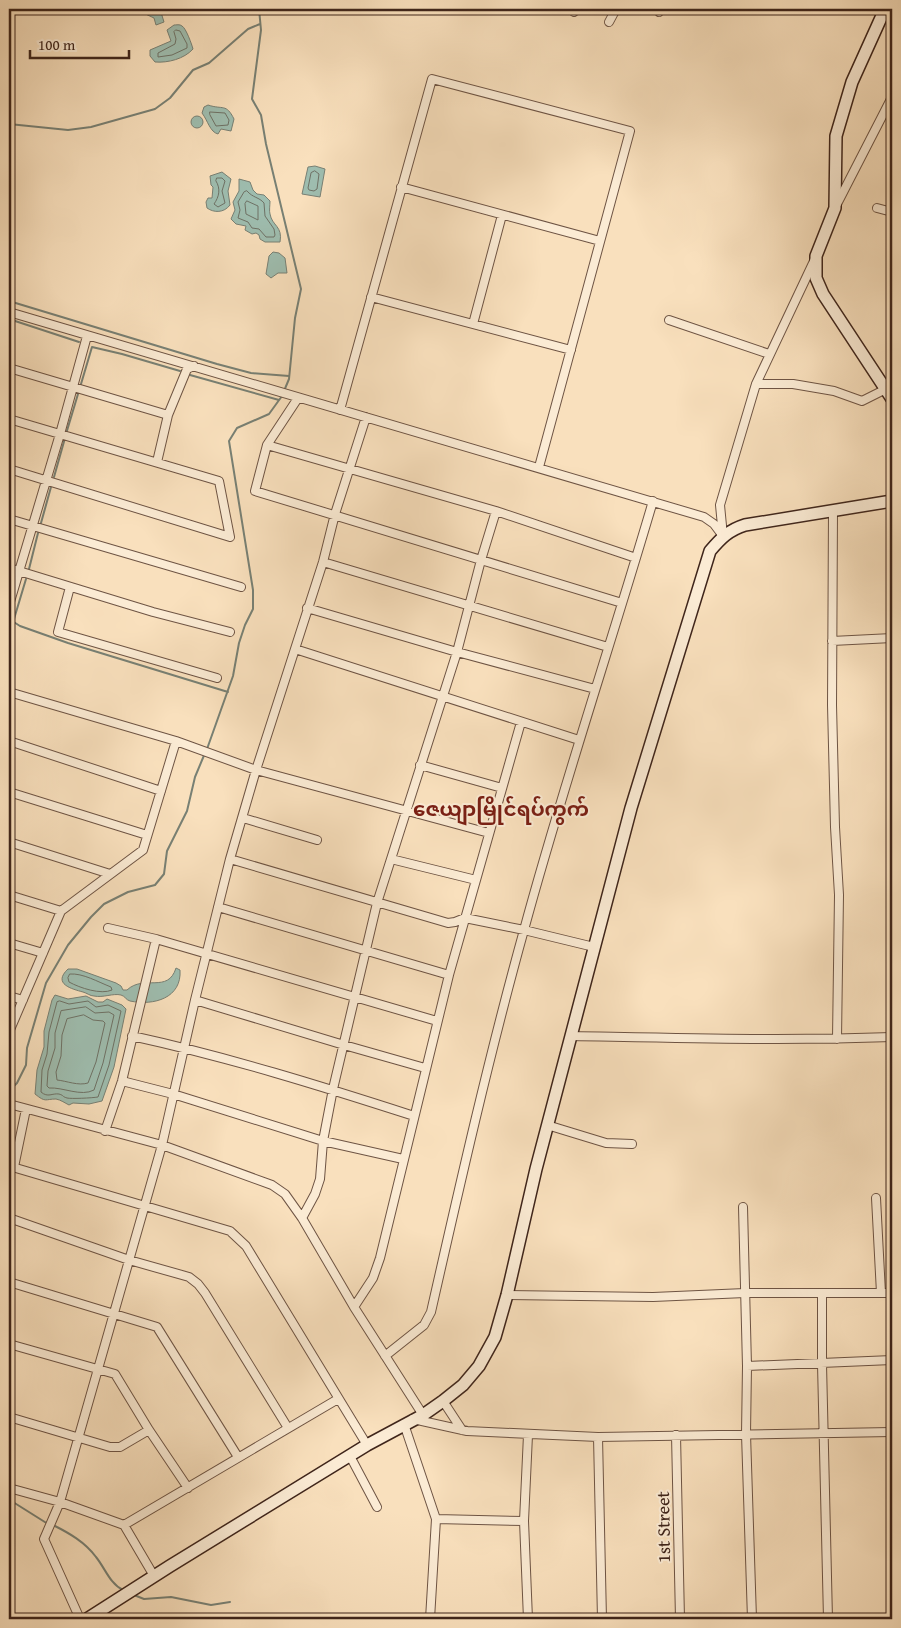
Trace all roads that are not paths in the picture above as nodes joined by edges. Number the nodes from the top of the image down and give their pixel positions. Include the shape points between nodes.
1 (616, 9) edge
2 (885, 9) edge
3 (609, 22) dead end
4 (892, 97) edge
5 (401, 187) junction
6 (835, 208) junction
7 (877, 208) dead end
8 (892, 212) edge
9 (502, 215) junction
10 (600, 241) junction
11 (816, 256) junction
12 (372, 297) junction
13 (9, 312) edge
14 (669, 320) dead end
15 (473, 324) junction
16 (86, 336) junction
17 (571, 350) junction
18 (769, 354) junction
19 (194, 366) junction
20 (9, 368) edge
21 (756, 384) junction
22 (72, 387) junction
23 (889, 394) edge
24 (295, 397) junction
25 (340, 410) junction
26 (168, 415) junction
27 (366, 417) junction
28 (9, 419) edge
29 (60, 434) junction
30 (267, 445) junction
31 (157, 462) junction
32 (539, 467) junction
33 (9, 469) edge
34 (349, 470) junction
35 (46, 480) junction
36 (653, 501) junction
37 (892, 501) edge
38 (496, 511) junction
39 (833, 511) junction
40 (335, 514) junction
41 (9, 519) edge
42 (31, 526) junction
43 (723, 536) junction
44 (636, 558) junction
45 (481, 560) junction
46 (323, 562) junction
47 (9, 568) edge
48 (19, 571) junction
49 (70, 587) junction
50 (240, 587) dead end
51 (622, 603) junction
52 (9, 605) edge
53 (469, 605) junction
54 (307, 608) junction
55 (230, 632) dead end
56 (892, 638) edge
57 (832, 641) junction
58 (608, 646) junction
59 (295, 649) junction
60 (457, 652) junction
61 (217, 678) dead end
62 (595, 689) junction
63 (9, 692) edge
64 (442, 697) junction
65 (521, 722) junction
66 (176, 740) junction
67 (579, 740) junction
68 (9, 741) edge
69 (420, 766) junction
70 (256, 770) junction
71 (502, 788) junction
72 (161, 791) junction
73 (9, 792) edge
74 (406, 811) junction
75 (243, 818) junction
76 (489, 833) junction
77 (147, 836) junction
78 (317, 840) dead end
79 (9, 842) edge
80 (230, 859) junction
81 (391, 859) junction
82 (110, 874) junction
83 (476, 880) junction
84 (9, 894) edge
85 (377, 903) junction
86 (218, 907) junction
87 (61, 911) junction
88 (465, 918) junction
89 (108, 928) dead end
90 (524, 930) junction
91 (156, 939) junction
92 (9, 942) edge
93 (594, 947) junction
94 (366, 951) junction
95 (43, 953) junction
96 (206, 953) junction
97 (449, 975) junction
98 (9, 996) edge
99 (355, 998) junction
100 (23, 1000) junction
101 (195, 1000) junction
102 (437, 1022) junction
103 (9, 1032) edge
104 (132, 1036) junction
105 (572, 1036) junction
106 (892, 1037) edge
107 (837, 1039) junction
108 (344, 1045) junction
109 (185, 1048) junction
110 (425, 1068) junction
111 (122, 1081) junction
112 (333, 1089) junction
113 (173, 1094) junction
114 (9, 1104) edge
115 (26, 1108) junction
116 (414, 1116) junction
117 (547, 1125) junction
118 (105, 1130) junction
119 (323, 1141) junction
120 (632, 1144) dead end
121 (162, 1145) junction
122 (403, 1159) junction
123 (11, 1167) edge
124 (876, 1198) dead end
125 (144, 1205) junction
126 (743, 1207) dead end
127 (9, 1218) edge
128 (302, 1218) junction
129 (129, 1260) junction
130 (9, 1282) edge
131 (892, 1292) edge
132 (745, 1293) junction
133 (881, 1293) junction
134 (822, 1294) junction
135 (507, 1295) junction
136 (354, 1307) junction
137 (113, 1314) junction
138 (9, 1344) edge
139 (385, 1356) junction
140 (892, 1360) edge
141 (822, 1364) junction
142 (747, 1366) junction
143 (98, 1369) junction
144 (338, 1399) junction
145 (443, 1401) junction
146 (9, 1417) edge
147 (414, 1419) junction
148 (288, 1428) junction
149 (149, 1430) junction
150 (462, 1430) junction
151 (892, 1432) edge
152 (824, 1433) junction
153 (528, 1434) junction
154 (746, 1434) junction
155 (676, 1435) junction
156 (79, 1436) junction
157 (598, 1437) junction
158 (367, 1446) junction
159 (350, 1456) junction
160 (238, 1457) junction
161 (9, 1488) edge
162 (188, 1488) junction
163 (60, 1502) junction
164 (377, 1507) dead end
165 (436, 1519) junction
166 (524, 1521) junction
167 (124, 1526) junction
168 (154, 1576) junction
169 (80, 1619) edge
170 (87, 1619) edge
171 (430, 1619) edge
172 (528, 1619) edge
173 (602, 1619) edge
174 (680, 1619) edge
175 (752, 1619) edge
176 (828, 1619) edge

1 - 3 street
2 - 6 main road via 852,82 836,136
4 - 6 street
5 - 9 street
5 - 10 street via 432,79 630,132
5 - 12 street
6 - 11 main road
7 - 8 street
9 - 10 street
9 - 15 street
10 - 17 street
11 - 18 street
11 - 23 main road via 816,278 822,294
12 - 15 street
12 - 25 street
13 - 16 street
14 - 18 street
15 - 17 street
16 - 19 street
16 - 22 street
17 - 32 street
18 - 21 street
19 - 24 street
19 - 26 street via 187,369
20 - 22 street
21 - 23 street via 792,384 834,391 862,401
21 - 43 street via 720,506
22 - 26 street
22 - 29 street
24 - 25 street
24 - 30 street
25 - 27 street
26 - 31 street
27 - 32 street
27 - 34 street
28 - 29 street
29 - 31 street
29 - 35 street
30 - 34 street
30 - 40 street via 255,491
31 - 35 street via 219,481 230,537
32 - 36 street
33 - 35 street
34 - 38 street
34 - 40 street
35 - 42 street
36 - 43 street via 704,517
36 - 44 street
37 - 39 main road
38 - 44 street
38 - 45 street
39 - 43 main road via 745,525
39 - 57 street
40 - 45 street
40 - 46 street
41 - 42 street
42 - 48 street
42 - 50 street
43 - 93 main road via 710,551 631,808
44 - 51 street
45 - 51 street
45 - 53 street
46 - 53 street
46 - 54 street
47 - 48 street
48 - 49 street
48 - 52 street
49 - 55 street
49 - 61 street via 58,632
51 - 58 street
53 - 58 street
53 - 60 street
54 - 59 street
54 - 60 street
56 - 57 street
57 - 107 street via 834,818 839,895
58 - 62 street
59 - 64 street
59 - 70 street
60 - 62 street
60 - 64 street
62 - 67 street
63 - 66 street
64 - 65 street
64 - 69 street
65 - 67 street
65 - 71 street
66 - 70 street
66 - 72 street
67 - 90 street
68 - 72 street
69 - 71 street
69 - 74 street
70 - 74 street
70 - 75 street
71 - 76 street
72 - 77 street
73 - 77 street
74 - 76 street
74 - 81 street
75 - 78 street
75 - 80 street
76 - 83 street
77 - 82 street via 143,850
79 - 82 street
80 - 85 street
80 - 86 street
81 - 83 street
81 - 85 street
82 - 87 street
83 - 88 street
84 - 87 street
85 - 88 street via 448,923
85 - 94 street
86 - 94 street
86 - 96 street
87 - 95 street
88 - 90 street
88 - 97 street
89 - 91 street
90 - 93 street
90 - 139 street via 431,1312 424,1325
91 - 96 street
91 - 104 street
92 - 95 street
93 - 105 main road
94 - 97 street
94 - 99 street
95 - 100 street
96 - 99 street
96 - 101 street
97 - 102 street
98 - 100 street
99 - 102 street
99 - 108 street
100 - 103 street
101 - 108 street
101 - 109 street
102 - 110 street
104 - 109 street
104 - 111 street
105 - 107 street via 703,1040
105 - 117 main road
106 - 107 street
108 - 110 street
108 - 112 street
109 - 112 street
109 - 113 street
110 - 116 street
111 - 113 street
111 - 118 street
112 - 116 street
112 - 119 street
113 - 119 street
113 - 121 street
114 - 115 street
115 - 118 street
115 - 123 street
116 - 122 street
117 - 120 street via 606,1143
117 - 135 main road
118 - 121 street
119 - 122 street
119 - 128 street via 320,1179
121 - 125 street
121 - 128 street via 272,1185 286,1194
122 - 136 street via 373,1278
123 - 125 street
124 - 133 street
125 - 129 street
125 - 144 street via 230,1231 246,1246
126 - 132 street
127 - 129 street
128 - 136 street
129 - 137 street
129 - 148 street via 189,1277 198,1284
130 - 137 street
131 - 133 street
132 - 134 street
132 - 135 street via 654,1297
132 - 142 street
133 - 134 street
134 - 141 street
135 - 145 main road via 495,1337 479,1366
136 - 139 street
137 - 143 street
137 - 160 street via 157,1327
138 - 143 street
139 - 147 street
140 - 141 street
141 - 142 street
141 - 152 street
142 - 154 street
143 - 149 street via 115,1374
143 - 156 street
144 - 148 street
144 - 158 street
145 - 147 main road
145 - 150 street
146 - 156 street
147 - 150 street
147 - 158 main road
147 - 165 street
148 - 160 street
149 - 156 street via 120,1447 110,1447
149 - 162 street
150 - 153 street
151 - 152 street
152 - 154 street
152 - 176 street
153 - 157 street
153 - 166 street
154 - 155 street
154 - 175 street
155 - 157 street
155 - 174 street, 1st Street
156 - 163 street
157 - 173 street
158 - 159 main road
159 - 164 street
159 - 168 main road
160 - 162 street
161 - 163 street
162 - 167 street
163 - 167 street
163 - 169 street via 44,1539
165 - 166 street
165 - 171 street
166 - 172 street
167 - 168 street
168 - 170 main road

